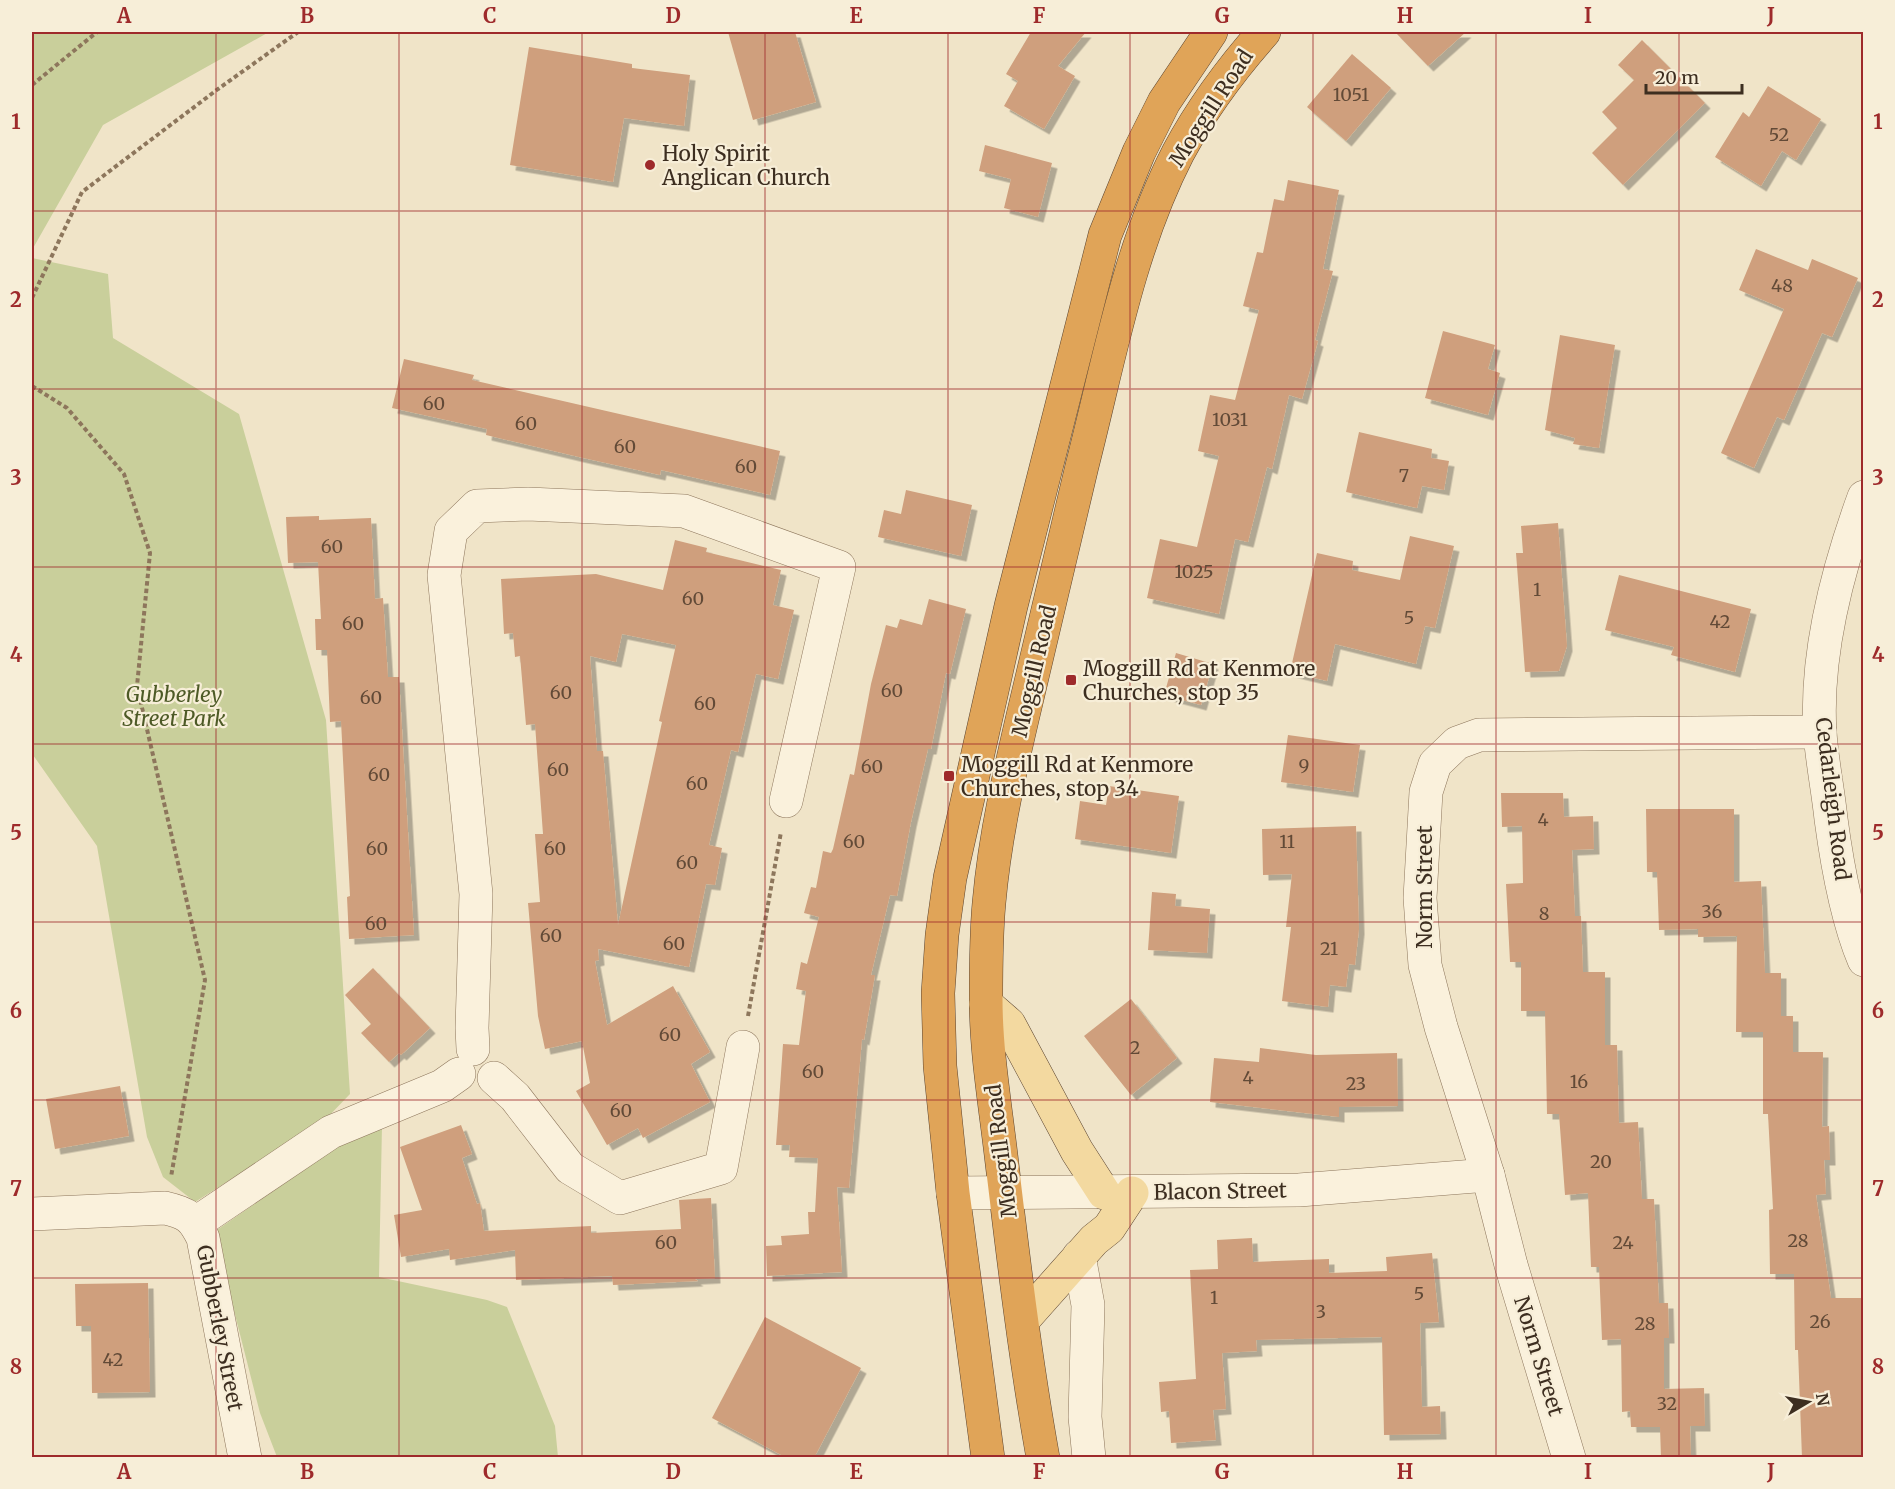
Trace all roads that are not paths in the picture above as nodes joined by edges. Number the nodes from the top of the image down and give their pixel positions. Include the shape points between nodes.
1 (1211, 32) edge
2 (1264, 32) edge
3 (1863, 497) edge
4 (1820, 732) junction
5 (786, 801) road end
6 (1863, 960) edge
7 (986, 1004) junction
8 (743, 1047) road end
9 (466, 1062) junction
10 (1488, 1174) junction
11 (953, 1193) junction
12 (1006, 1193) junction
13 (1118, 1193) junction
14 (32, 1214) edge
15 (196, 1223) junction
16 (1079, 1256) junction
17 (1023, 1320) junction
18 (245, 1458) edge
19 (988, 1458) edge
20 (1043, 1458) edge
21 (1089, 1458) edge
22 (1569, 1458) edge

1 - 11 highway, Moggill Road via 1164,102 1105,235 964,809 950,878 938,993 940,1066
2 - 7 highway, Moggill Road via 1214,96 1179,152 1139,249 1123,304 1004,800 988,904
3 - 4 street, Cedarleigh Road via 1834,592 1825,646
4 - 6 street, Cedarleigh Road via 1836,853
4 - 10 street, Norm Street via 1479,735 1457,743 1435,764 1426,792 1421,874 1425,965
5 - 9 street via 839,567 684,511 528,504 477,506 451,531 444,575 476,894 472,1028
7 - 12 highway, Moggill Road
7 - 13 main road via 1009,1024 1077,1151
8 - 9 street via 721,1168 620,1198 570,1168 515,1096 494,1078 497,1071 488,1052
9 - 15 street via 442,1086 331,1132
10 - 13 street, Blacon Street via 1299,1190
10 - 22 street, Norm Street
11 - 12 street, Blacon Street
11 - 19 highway, Moggill Road
12 - 13 street, Blacon Street
12 - 17 highway, Moggill Road
13 - 16 main road via 1109,1228
14 - 15 street, Gubberley Street via 165,1208 183,1212
15 - 18 street, Gubberley Street via 203,1238
16 - 17 main road
16 - 21 street via 1088,1305 1085,1416
17 - 20 highway, Moggill Road

